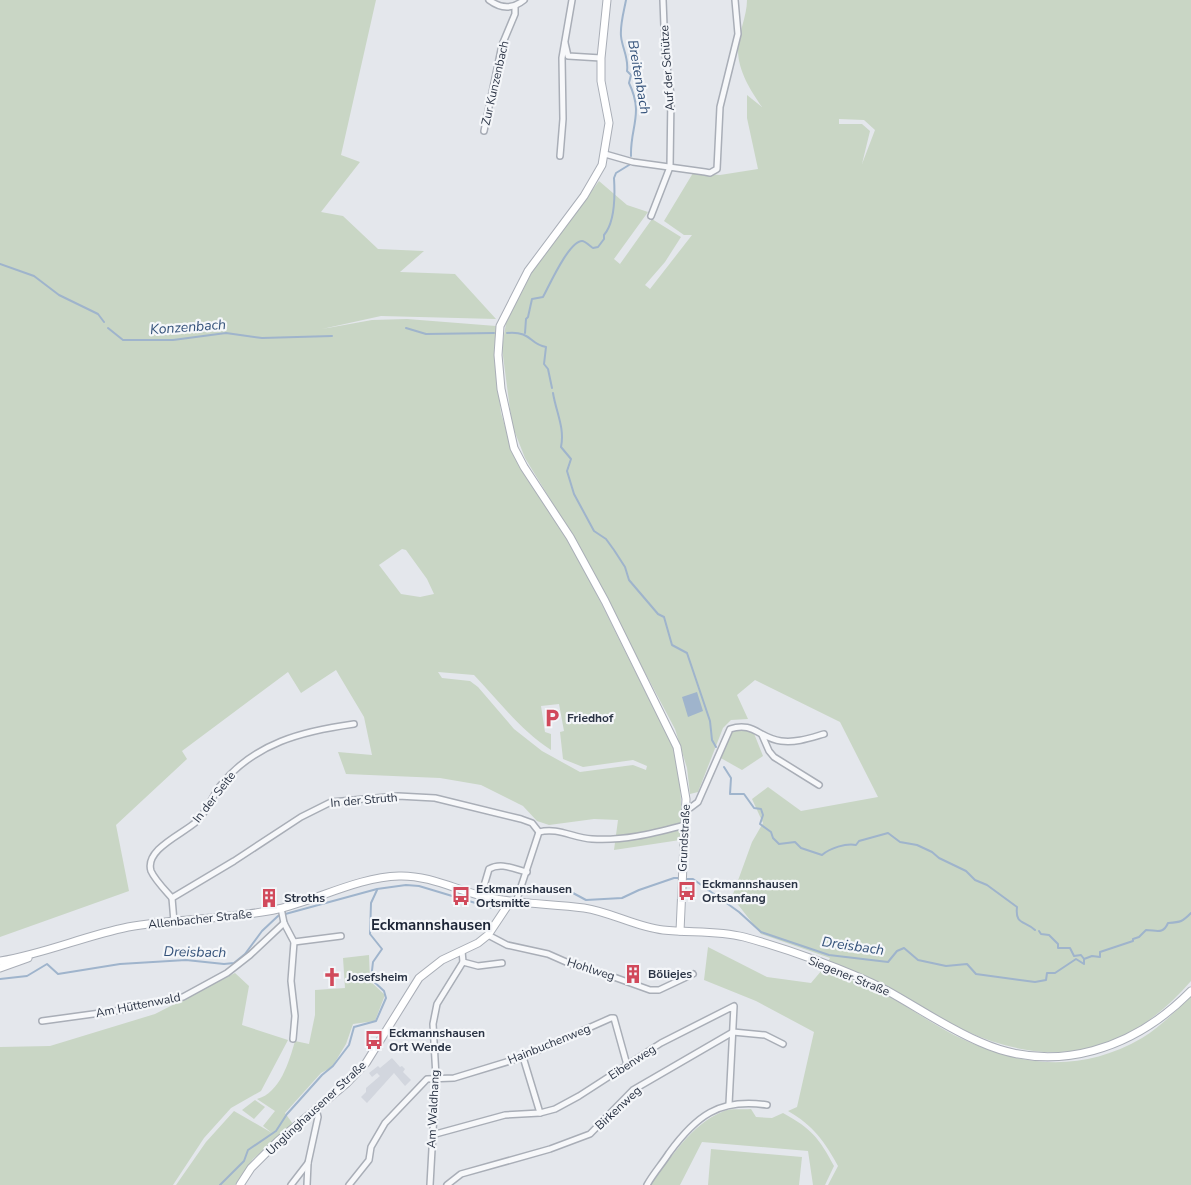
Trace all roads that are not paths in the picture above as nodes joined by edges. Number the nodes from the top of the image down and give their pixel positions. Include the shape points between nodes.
1 (490, 0) edge
2 (524, 0) edge
3 (572, 0) edge
4 (607, 0) edge
5 (663, 0) edge
6 (735, 0) edge
7 (500, 3) edge
8 (515, 7) junction
9 (565, 41) junction
10 (601, 58) junction
11 (484, 131) dead end
12 (605, 154) junction
13 (560, 156) dead end
14 (670, 167) junction
15 (651, 216) dead end
16 (354, 724) dead end
17 (824, 734) dead end
18 (762, 735) junction
19 (819, 786) dead end
20 (686, 811) junction
21 (685, 825) junction
22 (539, 832) junction
23 (526, 872) junction
24 (481, 896) junction
25 (172, 898) junction
26 (513, 902) junction
27 (282, 915) junction
28 (174, 922) junction
29 (680, 931) junction
30 (488, 935) junction
31 (341, 936) dead end
32 (294, 942) junction
33 (462, 951) junction
34 (35, 954) junction
35 (0, 961) edge
36 (463, 962) junction
37 (502, 963) dead end
38 (0, 968) edge
39 (693, 974) dead end
40 (1191, 991) edge
41 (42, 1021) dead end
42 (733, 1032) junction
43 (294, 1039) dead end
44 (783, 1044) dead end
45 (523, 1056) junction
46 (627, 1065) junction
47 (436, 1077) junction
48 (729, 1104) junction
49 (767, 1105) dead end
50 (316, 1109) junction
51 (540, 1113) junction
52 (432, 1134) junction
53 (308, 1163) junction
54 (240, 1185) edge
55 (290, 1185) edge
56 (307, 1185) edge
57 (349, 1185) edge
58 (430, 1185) edge
59 (447, 1185) edge
60 (646, 1185) edge

1 - 7 street
2 - 8 street
3 - 9 street
4 - 10 main road, Grundstraße
5 - 14 street, Auf der Schütze via 671,95
6 - 14 street via 738,34 721,100 717,169 710,173
7 - 8 street
8 - 11 street, Zur Kunzenbach via 502,45
9 - 10 street via 568,56
9 - 13 street
10 - 12 main road, Grundstraße via 601,81 609,123
12 - 14 street
12 - 20 main road, Grundstraße via 584,196 528,271 500,326 501,389 514,448 570,537 668,726 684,775
14 - 15 street, Auf der Schütze
16 - 25 street, In der Seite via 320,728 279,741 235,770 219,787 198,820 160,847 150,862 151,871
17 - 18 street via 791,741
18 - 19 street via 774,757
18 - 20 street via 750,726 730,729 698,802
20 - 21 main road, Grundstraße
21 - 22 street via 612,840 589,839 552,829
21 - 29 main road, Grundstraße
22 - 23 street
22 - 25 street, In der Struth via 521,819 435,798 398,796 331,802 301,817
23 - 24 street via 502,866 489,869
23 - 26 street
24 - 26 main road, Allenbacher Straße
24 - 27 main road, Allenbacher Straße via 428,879 379,878
25 - 28 street
26 - 29 main road, Siegener Straße via 588,908 630,923
26 - 30 main road, Unglinghausener Straße
27 - 28 main road, Allenbacher Straße
27 - 32 street
27 - 41 street, Am Hüttenwald via 250,955 227,973 182,997
28 - 34 main road, Allenbacher Straße via 121,929
29 - 40 main road, Siegener Straße via 727,933 846,973 885,990 978,1042 1020,1055 1059,1058 1106,1048 1160,1019
30 - 33 main road, Unglinghausener Straße
30 - 39 street, Hohlweg via 507,946 548,954 650,990 659,990
31 - 32 street
32 - 43 street via 291,982
33 - 36 street
33 - 50 main road, Unglinghausener Straße via 442,960 419,978 366,1063
34 - 35 main road, Allenbacher Straße
34 - 38 main road, Allenbacher Straße
36 - 37 street via 478,966
36 - 47 street, Am Waldhang via 437,1004 433,1024
42 - 44 street via 765,1035
42 - 46 street, Eibenweg via 734,1006 661,1043
42 - 48 street, Eibenweg
42 - 59 street, Birkenweg via 633,1090 590,1134 461,1174
45 - 46 street, Hainbuchenweg via 614,1018
45 - 47 street, Hainbuchenweg via 454,1078
45 - 51 street
46 - 51 street, Eibenweg via 579,1096
47 - 52 street, Am Waldhang
47 - 57 street via 427,1079 385,1123 371,1147 369,1160
48 - 49 street
48 - 60 street via 710,1111 682,1135
50 - 53 street via 318,1117
50 - 54 main road, Unglinghausener Straße via 264,1155
51 - 52 street, Eibenweg via 505,1115
52 - 58 street, Am Waldhang
53 - 55 street
53 - 56 street

